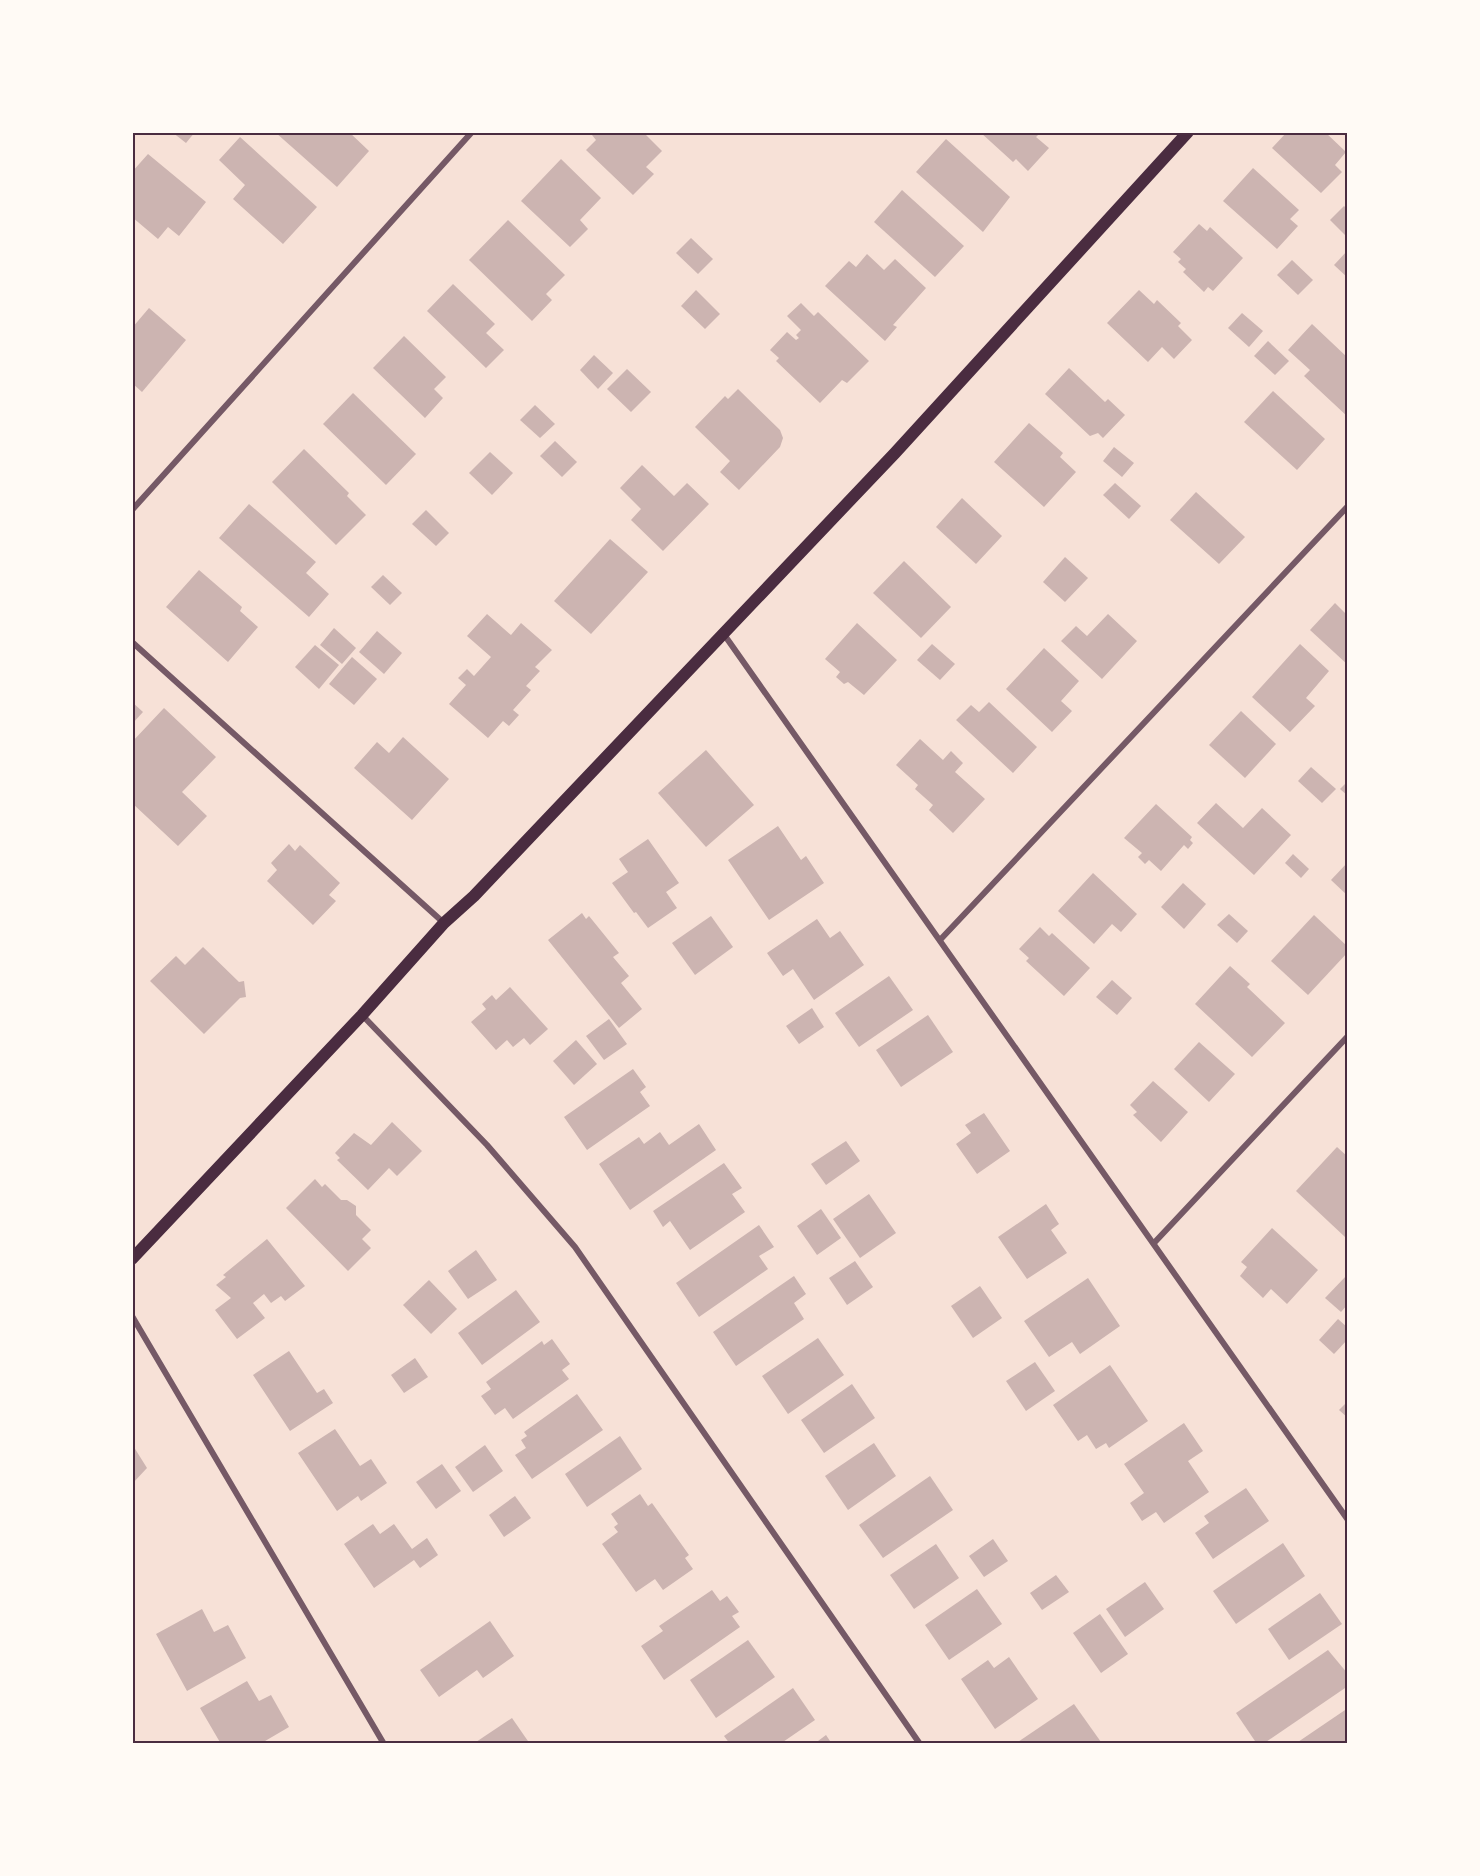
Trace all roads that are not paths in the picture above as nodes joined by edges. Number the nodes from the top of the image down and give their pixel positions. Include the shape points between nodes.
1 (472, 132) edge
2 (1188, 132) edge
3 (1348, 506) edge
4 (132, 510) edge
5 (722, 633) junction
6 (132, 642) edge
7 (444, 923) junction
8 (940, 940) junction
9 (362, 1015) junction
10 (132, 1024) edge
11 (132, 1030) edge
12 (1348, 1036) edge
13 (1154, 1243) junction
14 (132, 1259) edge
15 (132, 1316) edge
16 (1348, 1520) edge
17 (384, 1744) edge
18 (920, 1744) edge

1 - 4 street
2 - 5 main road via 895,453
3 - 8 street
5 - 7 main road
5 - 8 street
6 - 7 street
7 - 9 main road
8 - 13 street
9 - 14 main road
9 - 18 street via 487,1145 575,1247
10 - 11 lane
12 - 13 street
13 - 16 street
15 - 17 street

